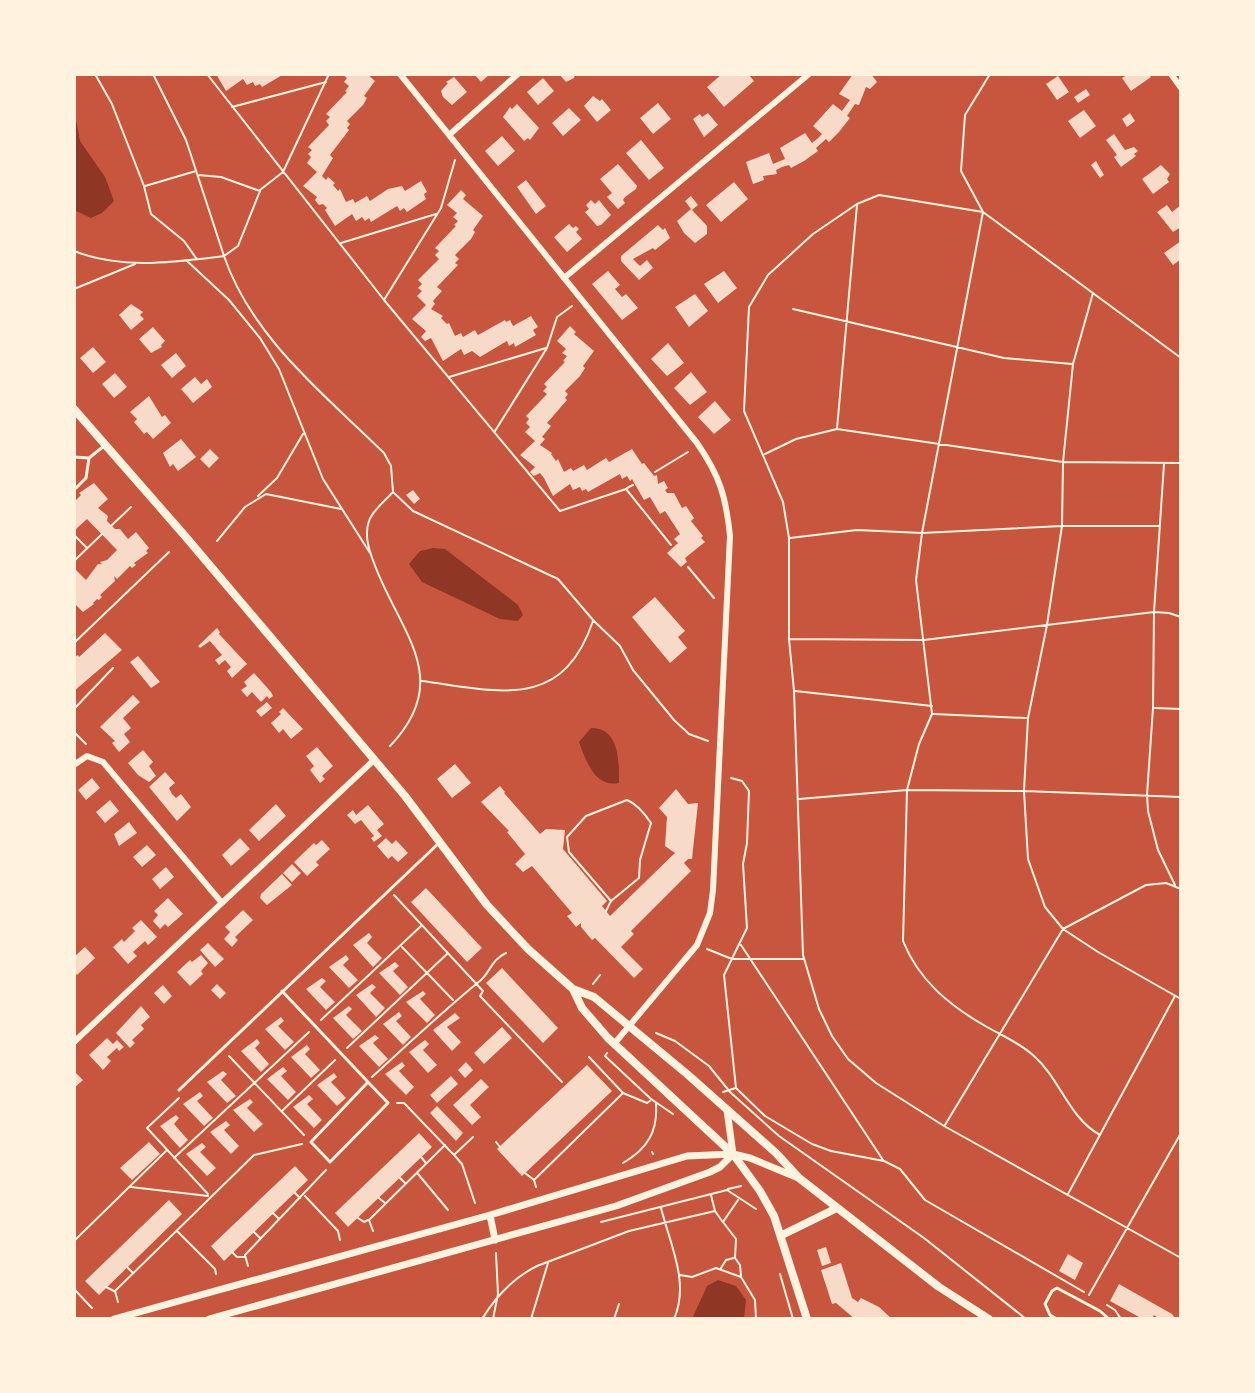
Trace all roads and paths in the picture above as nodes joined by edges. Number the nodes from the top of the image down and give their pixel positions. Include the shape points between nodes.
1 (95, 74) edge
2 (153, 74) edge
3 (207, 74) edge
4 (329, 74) edge
5 (400, 74) edge
6 (518, 74) edge
7 (809, 74) edge
8 (990, 74) edge
9 (1171, 74) edge
10 (327, 82) junction
11 (1181, 88) edge
12 (267, 98) junction
13 (269, 103) dead end
14 (232, 107) junction
15 (449, 135) junction
16 (455, 160) dead end
17 (283, 172) junction
18 (197, 173) junction
19 (144, 186) junction
20 (260, 191) junction
21 (857, 204) junction
22 (983, 212) junction
23 (437, 214) junction
24 (341, 243) dead end
25 (74, 251) edge
26 (224, 256) junction
27 (197, 259) junction
28 (186, 260) junction
29 (136, 263) junction
30 (564, 278) junction
31 (74, 289) edge
32 (1094, 292) junction
33 (384, 300) junction
34 (572, 306) dead end
35 (793, 309) dead end
36 (846, 321) junction
37 (547, 348) junction
38 (957, 349) junction
39 (1181, 358) edge
40 (1073, 364) junction
41 (448, 377) junction
42 (74, 409) edge
43 (837, 429) junction
44 (494, 432) junction
45 (304, 433) junction
46 (105, 445) junction
47 (939, 445) junction
48 (688, 452) dead end
49 (764, 455) junction
50 (74, 457) edge
51 (89, 458) junction
52 (1063, 462) junction
53 (1181, 463) edge
54 (1164, 464) junction
55 (655, 472) dead end
56 (633, 485) dead end
57 (626, 489) junction
58 (74, 490) edge
59 (393, 492) junction
60 (255, 499) junction
61 (131, 507) dead end
62 (342, 509) junction
63 (111, 526) dead end
64 (1062, 526) junction
65 (1160, 526) junction
66 (922, 533) junction
67 (102, 534) dead end
68 (74, 535) edge
69 (789, 538) junction
70 (217, 541) dead end
71 (671, 545) dead end
72 (87, 549) junction
73 (169, 552) dead end
74 (370, 553) junction
75 (74, 561) edge
76 (688, 567) dead end
77 (714, 598) dead end
78 (1154, 612) junction
79 (1181, 617) edge
80 (593, 620) junction
81 (1047, 625) junction
82 (789, 639) junction
83 (924, 640) junction
84 (74, 643) edge
85 (113, 668) dead end
86 (421, 681) junction
87 (794, 691) junction
88 (932, 706) junction
89 (1153, 708) junction
90 (74, 709) edge
91 (1181, 709) edge
92 (932, 714) junction
93 (1028, 718) junction
94 (74, 732) edge
95 (710, 741) dead end
96 (86, 744) dead end
97 (390, 746) dead end
98 (374, 760) junction
99 (74, 765) edge
100 (731, 778) dead end
101 (907, 790) junction
102 (1024, 791) junction
103 (1147, 795) junction
104 (1181, 797) edge
105 (797, 799) junction
106 (440, 842) junction
107 (1175, 885) junction
108 (389, 889) junction
109 (1181, 889) edge
110 (611, 901) junction
111 (222, 903) junction
112 (606, 911) dead end
113 (422, 925) junction
114 (1063, 929) junction
115 (741, 944) junction
116 (401, 945) junction
117 (697, 945) junction
118 (448, 953) junction
119 (506, 953) dead end
120 (732, 959) junction
121 (750, 959) junction
122 (804, 959) junction
123 (427, 973) junction
124 (600, 975) dead end
125 (476, 983) junction
126 (592, 985) dead end
127 (573, 989) junction
128 (282, 991) junction
129 (1176, 995) junction
130 (1181, 999) edge
131 (454, 1001) junction
132 (320, 1022) dead end
133 (630, 1027) junction
134 (313, 1029) dead end
135 (999, 1033) junction
136 (657, 1034) dead end
137 (74, 1042) edge
138 (614, 1044) junction
139 (222, 1049) junction
140 (346, 1049) dead end
141 (339, 1056) dead end
142 (589, 1057) dead end
143 (370, 1080) junction
144 (562, 1082) dead end
145 (255, 1083) junction
146 (736, 1088) junction
147 (179, 1090) joint
148 (729, 1091) junction
149 (623, 1093) junction
150 (722, 1093) dead end
151 (650, 1101) dead end
152 (656, 1102) junction
153 (388, 1103) junction
154 (723, 1106) junction
155 (281, 1111) junction
156 (679, 1119) dead end
157 (944, 1126) junction
158 (1181, 1133) edge
159 (1100, 1135) junction
160 (473, 1137) dead end
161 (311, 1142) junction
162 (496, 1142) dead end
163 (445, 1145) junction
164 (500, 1147) dead end
165 (167, 1150) junction
166 (733, 1154) junction
167 (454, 1155) junction
168 (421, 1157) dead end
169 (174, 1158) junction
170 (884, 1161) junction
171 (330, 1162) junction
172 (427, 1163) junction
173 (618, 1166) dead end
174 (417, 1173) junction
175 (525, 1173) dead end
176 (400, 1178) dead end
177 (799, 1178) junction
178 (534, 1180) junction
179 (406, 1184) junction
180 (744, 1185) dead end
181 (129, 1186) junction
182 (536, 1187) dead end
183 (727, 1190) junction
184 (295, 1193) dead end
185 (304, 1195) junction
186 (711, 1195) dead end
187 (1068, 1195) junction
188 (209, 1196) junction
189 (300, 1198) junction
190 (379, 1198) dead end
191 (738, 1200) dead end
192 (475, 1203) dead end
193 (386, 1204) junction
194 (661, 1206) junction
195 (837, 1208) junction
196 (448, 1210) dead end
197 (715, 1211) junction
198 (761, 1212) dead end
199 (273, 1213) dead end
200 (490, 1215) junction
201 (358, 1218) dead end
202 (280, 1220) junction
203 (369, 1220) junction
204 (601, 1222) dead end
205 (665, 1222) junction
206 (723, 1222) junction
207 (1128, 1227) junction
208 (176, 1230) junction
209 (373, 1231) dead end
210 (254, 1232) dead end
211 (782, 1235) junction
212 (261, 1239) junction
213 (340, 1240) dead end
214 (495, 1240) junction
215 (74, 1241) edge
216 (148, 1247) dead end
217 (154, 1252) junction
218 (232, 1252) dead end
219 (496, 1253) dead end
220 (245, 1257) junction
221 (735, 1258) junction
222 (1181, 1258) edge
223 (548, 1262) junction
224 (248, 1266) dead end
225 (127, 1267) dead end
226 (721, 1269) junction
227 (133, 1273) junction
228 (216, 1274) dead end
229 (679, 1275) junction
230 (741, 1277) junction
231 (106, 1287) dead end
232 (74, 1289) edge
233 (115, 1291) junction
234 (498, 1294) junction
235 (118, 1302) dead end
236 (1102, 1302) dead end
237 (619, 1304) dead end
238 (92, 1308) dead end
239 (114, 1319) edge
240 (209, 1319) edge
241 (482, 1319) edge
242 (493, 1319) edge
243 (531, 1319) edge
244 (614, 1319) edge
245 (674, 1319) edge
246 (756, 1319) edge
247 (807, 1319) edge
248 (989, 1319) edge
249 (1026, 1319) edge
250 (1057, 1319) edge
251 (1109, 1319) edge
252 (1121, 1319) edge

1 - 19 path
2 - 18 path
3 - 14 path
4 - 10 path
5 - 15 street
6 - 15 street
7 - 30 street
8 - 22 path via 965,115 961,171
9 - 11 street
10 - 12 path
10 - 17 path
12 - 13 path
12 - 14 path
14 - 17 path
15 - 30 street
16 - 23 path
17 - 20 path
17 - 33 path
18 - 19 path
18 - 20 path
18 - 26 path
19 - 27 path via 151,214
20 - 26 path via 238,246
21 - 22 path via 879,195
21 - 36 path
21 - 49 path via 768,275 749,307 744,411
22 - 32 path
22 - 38 path
23 - 24 path
23 - 33 path
25 - 29 path via 89,258
26 - 27 path
26 - 59 path via 248,310 274,344 384,453
27 - 28 path
28 - 29 path
28 - 45 path via 260,338 279,369
29 - 31 path
30 - 117 street via 697,443 725,492 730,536 713,890
32 - 39 path
32 - 40 path
33 - 41 path
34 - 37 path via 557,317
35 - 36 path
36 - 38 path
36 - 43 path
37 - 41 path
37 - 44 path
38 - 40 path
38 - 47 path
40 - 52 path
41 - 44 path
42 - 46 main road
43 - 47 path
43 - 49 path via 796,439
44 - 57 path via 560,511
45 - 60 path via 277,478
45 - 62 path
46 - 51 lane
46 - 98 main road
47 - 52 path
47 - 66 path
48 - 55 path
49 - 69 path via 783,502
50 - 51 lane
51 - 58 lane via 86,478
52 - 54 path
52 - 64 path
53 - 54 path
54 - 65 path
56 - 57 path
57 - 71 path
59 - 74 path via 369,518
59 - 80 path via 413,511 558,579
60 - 62 path via 266,494
60 - 70 path
61 - 63 path
62 - 74 path
64 - 65 path
64 - 66 path
64 - 81 path
65 - 78 path
66 - 69 path via 857,530
66 - 83 path via 916,580
67 - 72 path
68 - 72 path
69 - 82 path
72 - 75 path
73 - 84 path
74 - 86 path via 414,650
76 - 77 path
78 - 79 path
78 - 81 path
78 - 89 path
80 - 86 path via 579,652 547,684 491,690
80 - 95 path via 620,646 674,720 689,734
81 - 83 path
81 - 93 path
82 - 83 path
82 - 87 path
83 - 88 path
85 - 90 path
86 - 97 path via 407,729
87 - 88 path
87 - 105 path
88 - 92 path
89 - 91 path
89 - 103 path
92 - 93 path
92 - 101 path
93 - 102 path
94 - 96 path
98 - 106 main road
98 - 111 street
99 - 111 street via 92,756 103,762
100 - 115 path via 742,781 749,791 743,864 747,928
101 - 102 path
101 - 105 path
101 - 135 path via 903,941 926,982 956,1008
102 - 103 path
102 - 114 path via 1028,859 1036,888
103 - 104 path
103 - 107 path via 1158,850
105 - 122 path
106 - 108 lane
106 - 127 main road via 487,905
107 - 109 path
107 - 114 path via 1146,885
108 - 113 path
108 - 128 lane
110 - 110 path via 639,878 642,850 651,831 651,823 627,800 586,816 567,837 569,852
110 - 112 path
111 - 137 street
113 - 116 path
113 - 118 path
114 - 129 path
114 - 135 path
115 - 120 path
115 - 121 path
116 - 123 path
116 - 132 path
117 - 120 path
117 - 133 street
118 - 123 path
118 - 125 path
119 - 125 path via 495,958
120 - 121 path
120 - 146 path via 724,975
121 - 122 path
121 - 170 path
122 - 157 path via 819,1009 848,1059
123 - 131 path
123 - 140 path
124 - 126 path
125 - 131 path
125 - 144 path via 483,991 480,996
127 - 133 main road via 594,997
127 - 138 main road via 589,1018
128 - 139 lane
128 - 143 lane
129 - 130 path
129 - 159 path
131 - 143 path
133 - 138 street
133 - 154 main road
134 - 145 path
135 - 157 path
135 - 159 path via 1034,1056 1087,1128
136 - 148 path via 709,1066
138 - 152 path via 605,1056
138 - 166 main road
139 - 145 path
139 - 147 lane
141 - 155 path
142 - 149 path
143 - 153 lane
143 - 161 lane
145 - 155 path
145 - 169 path
146 - 148 path
146 - 170 path via 765,1116 803,1140
147 - 165 path via 181,1096 147,1128
148 - 150 path
148 - 154 path
148 - 249 path via 779,1136 924,1238
149 - 151 path
149 - 178 path
152 - 156 path
152 - 173 path via 657,1116 645,1148
153 - 163 path via 404,1103
153 - 171 lane
154 - 166 street
154 - 177 main road
155 - 161 path
157 - 187 path
158 - 207 path
159 - 187 path
160 - 167 path
161 - 171 lane
161 - 188 path via 254,1155
162 - 164 path
163 - 167 path
163 - 172 path
165 - 169 path
165 - 181 path
166 - 177 street
166 - 200 street via 687,1156
166 - 211 main road
166 - 214 street via 696,1178
167 - 192 path
168 - 172 path
169 - 188 path
170 - 207 path via 900,1169 925,1200 1089,1295
171 - 185 path
172 - 174 path
174 - 179 path
174 - 196 path
175 - 178 path
176 - 179 path
177 - 195 main road
178 - 182 path
179 - 193 path
180 - 183 path
181 - 188 path
181 - 215 path
183 - 194 path
183 - 198 path
184 - 189 path
185 - 189 path
185 - 213 path via 338,1231
186 - 197 path
187 - 207 path
188 - 208 path
189 - 202 path
190 - 193 path
191 - 206 path
193 - 203 path
194 - 204 path
194 - 205 path
195 - 211 main road
195 - 248 main road
197 - 205 path
197 - 206 path
199 - 202 path
200 - 214 street
200 - 239 street
201 - 203 path
202 - 212 path
203 - 209 path
205 - 223 path
205 - 229 path
206 - 221 path via 736,1239
207 - 222 path
208 - 217 path
208 - 228 path
210 - 212 path
211 - 247 main road
212 - 220 path
214 - 240 street
216 - 217 path
217 - 227 path
218 - 220 path
219 - 234 path
220 - 224 path
221 - 226 path
221 - 230 path
223 - 234 path via 523,1273
223 - 243 path
225 - 227 path
226 - 229 path
226 - 230 path
227 - 233 path
229 - 245 path via 682,1298
230 - 246 path via 755,1300
231 - 233 path
232 - 238 path
233 - 235 path
234 - 241 path
234 - 242 path
236 - 252 path
237 - 244 path
250 - 251 lane via 1045,1304 1057,1288

